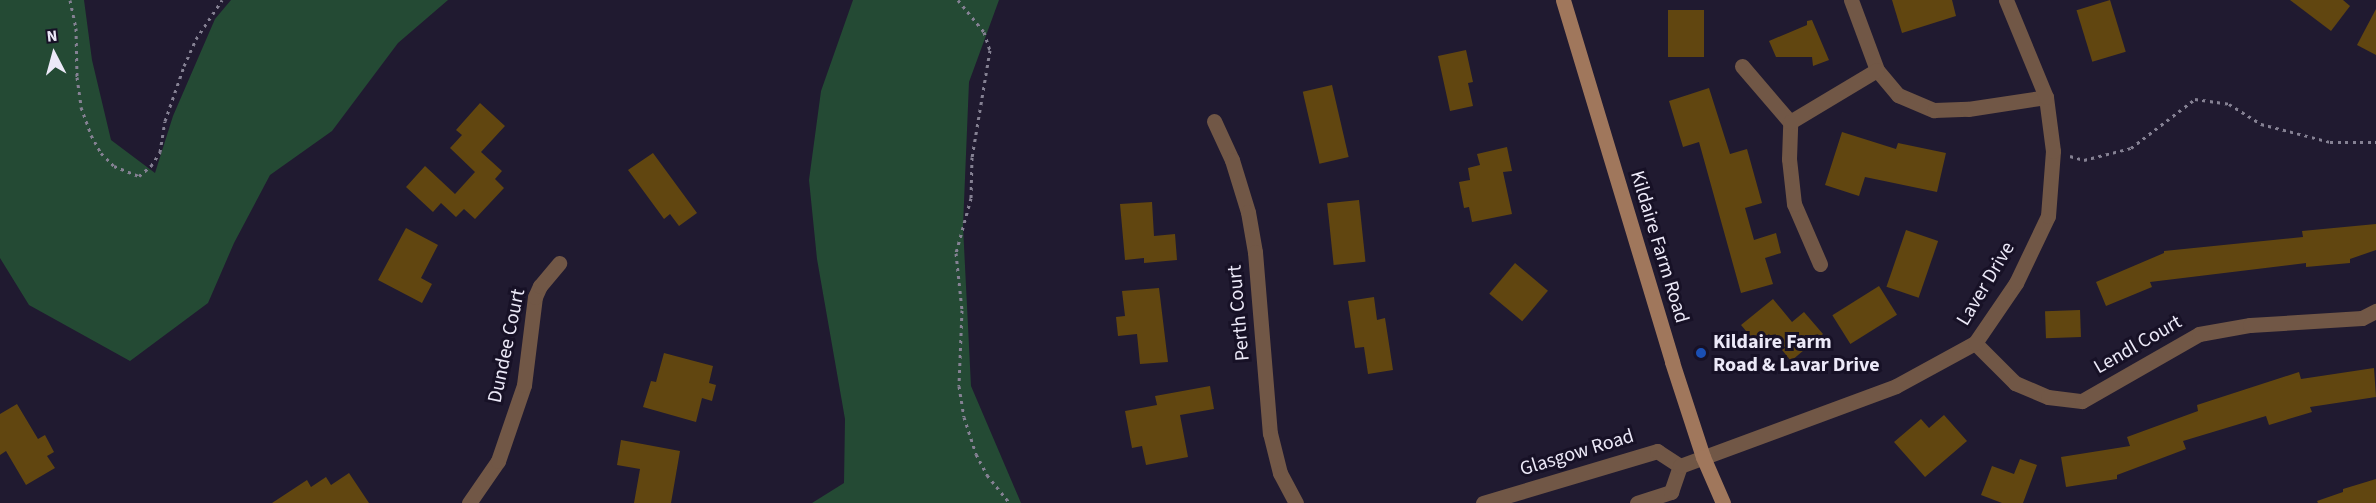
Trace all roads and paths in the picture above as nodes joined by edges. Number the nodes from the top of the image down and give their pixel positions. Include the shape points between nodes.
1 (70, 0) edge
2 (222, 0) edge
3 (958, 0) edge
4 (1563, 0) edge
5 (1851, 0) edge
6 (2006, 0) edge
7 (1742, 66) dead end
8 (1877, 70) junction
9 (2046, 97) junction
10 (1214, 121) dead end
11 (1790, 122) junction
12 (2376, 142) edge
13 (2053, 151) junction
14 (559, 263) dead end
15 (1820, 264) dead end
16 (2376, 311) edge
17 (1975, 343) junction
18 (1703, 457) junction
19 (1680, 466) junction
20 (470, 503) edge
21 (1010, 503) edge
22 (1296, 503) edge
23 (1484, 503) edge
24 (1637, 503) edge
25 (1723, 503) edge

1 - 2 path via 76,28 81,108 91,135 114,166 139,176 160,152 165,121 183,66
3 - 21 path via 984,32 990,50 972,157 971,198 957,253 962,310 959,386 976,454
4 - 18 main road, Kildaire Farm Road
5 - 8 street
6 - 9 street, Laver Drive
7 - 11 street
8 - 9 street via 1898,95 1934,110
8 - 11 street
9 - 13 street, Laver Drive
10 - 22 street, Perth Court via 1232,160 1248,212 1255,252 1270,433 1280,473
11 - 15 street via 1794,204
12 - 13 path via 2330,142 2261,124 2229,104 2195,99 2131,148 2084,160
13 - 17 street, Laver Drive via 2048,216 2016,283
14 - 20 street, Dundee Court via 535,297 524,385 498,461
16 - 17 street, Lendl Court via 2362,318 2250,325 2199,334 2082,401 2048,397 2015,383
17 - 18 street, Laver Drive via 1896,386
18 - 19 street
18 - 25 main road, Kildaire Farm Road
19 - 23 street, Glasgow Road via 1657,451
19 - 24 street via 1671,492

